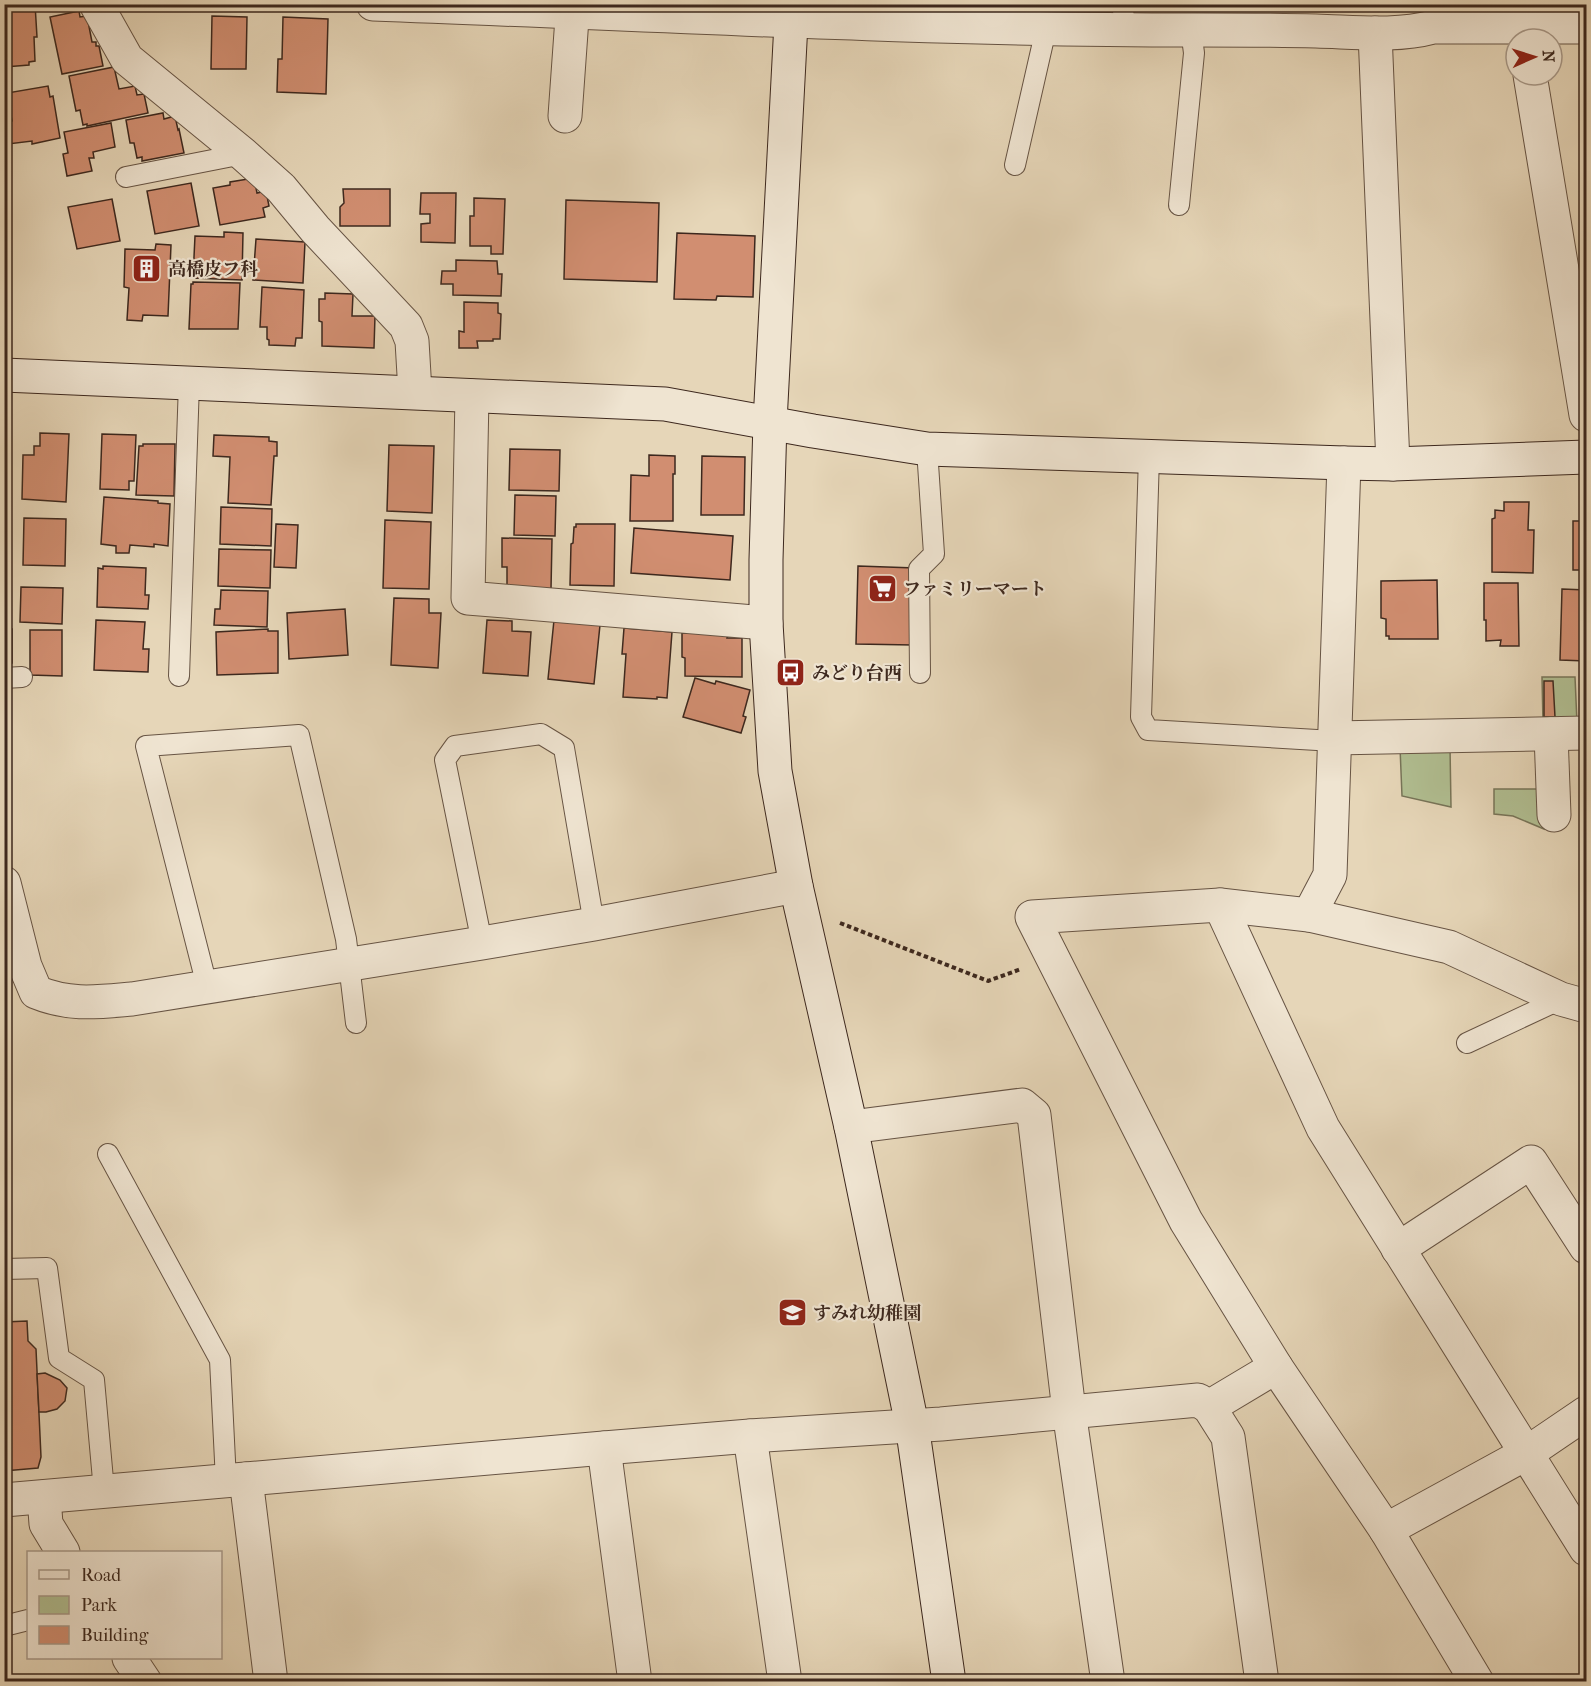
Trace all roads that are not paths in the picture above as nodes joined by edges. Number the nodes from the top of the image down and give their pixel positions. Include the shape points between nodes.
1 (96, 4) edge
2 (373, 4) edge
3 (572, 8) edge
4 (792, 13) edge
5 (957, 15) edge
6 (1302, 17) edge
7 (1124, 18) edge
8 (1513, 24) edge
9 (1587, 27) edge
10 (1046, 29) junction
11 (1191, 30) junction
12 (1374, 33) junction
13 (1532, 87) edge
14 (566, 116) dead end
15 (243, 154) junction
16 (1015, 165) dead end
17 (126, 177) dead end
18 (1179, 205) dead end
19 (4, 375) edge
20 (189, 383) junction
21 (415, 392) junction
22 (472, 396) junction
23 (1587, 415) edge
24 (770, 422) junction
25 (927, 449) junction
26 (1149, 456) junction
27 (1587, 457) edge
28 (1344, 463) junction
29 (1393, 464) junction
30 (766, 623) junction
31 (920, 673) dead end
32 (179, 676) dead end
33 (1587, 733) edge
34 (1551, 734) junction
35 (1334, 739) junction
36 (1554, 814) dead end
37 (4, 884) edge
38 (796, 886) junction
39 (1220, 906) junction
40 (1309, 915) junction
41 (594, 924) junction
42 (482, 943) junction
43 (349, 963) junction
44 (207, 986) junction
45 (1574, 1002) edge
46 (356, 1023) dead end
47 (1467, 1043) dead end
48 (850, 1127) junction
49 (108, 1154) dead end
50 (1587, 1247) edge
51 (1398, 1249) junction
52 (4, 1269) edge
53 (1276, 1367) junction
54 (1209, 1407) junction
55 (1070, 1411) junction
56 (1587, 1413) edge
57 (912, 1425) junction
58 (750, 1436) junction
59 (604, 1448) junction
60 (1527, 1453) junction
61 (236, 1480) junction
62 (104, 1491) junction
63 (44, 1497) junction
64 (4, 1500) edge
65 (1386, 1530) junction
66 (1587, 1549) edge
67 (62, 1551) edge
68 (27, 1620) edge
69 (4, 1626) edge
70 (130, 1659) edge
71 (145, 1682) edge
72 (270, 1682) edge
73 (635, 1682) edge
74 (785, 1682) edge
75 (949, 1682) edge
76 (1108, 1682) edge
77 (1262, 1682) edge
78 (1477, 1682) edge

1 - 15 street via 128,59
2 - 3 street
3 - 4 street
3 - 14 street
4 - 5 street
4 - 24 street
5 - 10 street
6 - 11 street
6 - 12 street
7 - 10 street
7 - 11 street
8 - 9 street
8 - 12 street
10 - 16 lane
11 - 18 lane via 1194,52
12 - 29 street
13 - 23 street
15 - 17 lane
15 - 21 street via 280,188 405,327 412,341
19 - 20 street
20 - 21 street
20 - 32 lane
21 - 22 street
22 - 24 street via 665,404
22 - 30 street via 468,598
24 - 25 street
24 - 30 street
25 - 26 street
25 - 31 lane via 934,554 919,569
26 - 28 street
26 - 35 lane via 1141,717 1148,730
27 - 29 street
28 - 29 street
28 - 35 street
30 - 38 street via 775,771
33 - 34 street
34 - 35 street
34 - 36 street
35 - 40 street via 1329,875
37 - 44 street via 25,966 36,992 53,999 90,1003
38 - 41 street
38 - 48 street
39 - 40 street
39 - 51 street via 1323,1128
39 - 53 street via 1032,917 1186,1221
40 - 45 street via 1449,947
41 - 42 street
41 - 42 lane via 564,748 541,734 455,746 445,760
42 - 43 street
43 - 44 street
43 - 44 lane via 298,735 146,746
43 - 46 lane
45 - 47 lane
48 - 55 street via 1022,1105 1034,1115
48 - 57 street
49 - 61 lane via 220,1360
50 - 51 street via 1531,1162
51 - 60 street
52 - 62 lane via 47,1268 59,1358 94,1380
53 - 54 street
53 - 65 street
54 - 55 street via 1198,1400
54 - 77 street via 1228,1437
55 - 57 street
55 - 76 street
56 - 60 street
57 - 58 street
57 - 75 street
58 - 59 street
58 - 74 street
59 - 61 street
59 - 73 street
60 - 65 street
60 - 66 street
61 - 62 street
61 - 72 street
62 - 63 street
63 - 64 street
63 - 67 street via 46,1524
65 - 78 street
68 - 69 lane
70 - 71 street

